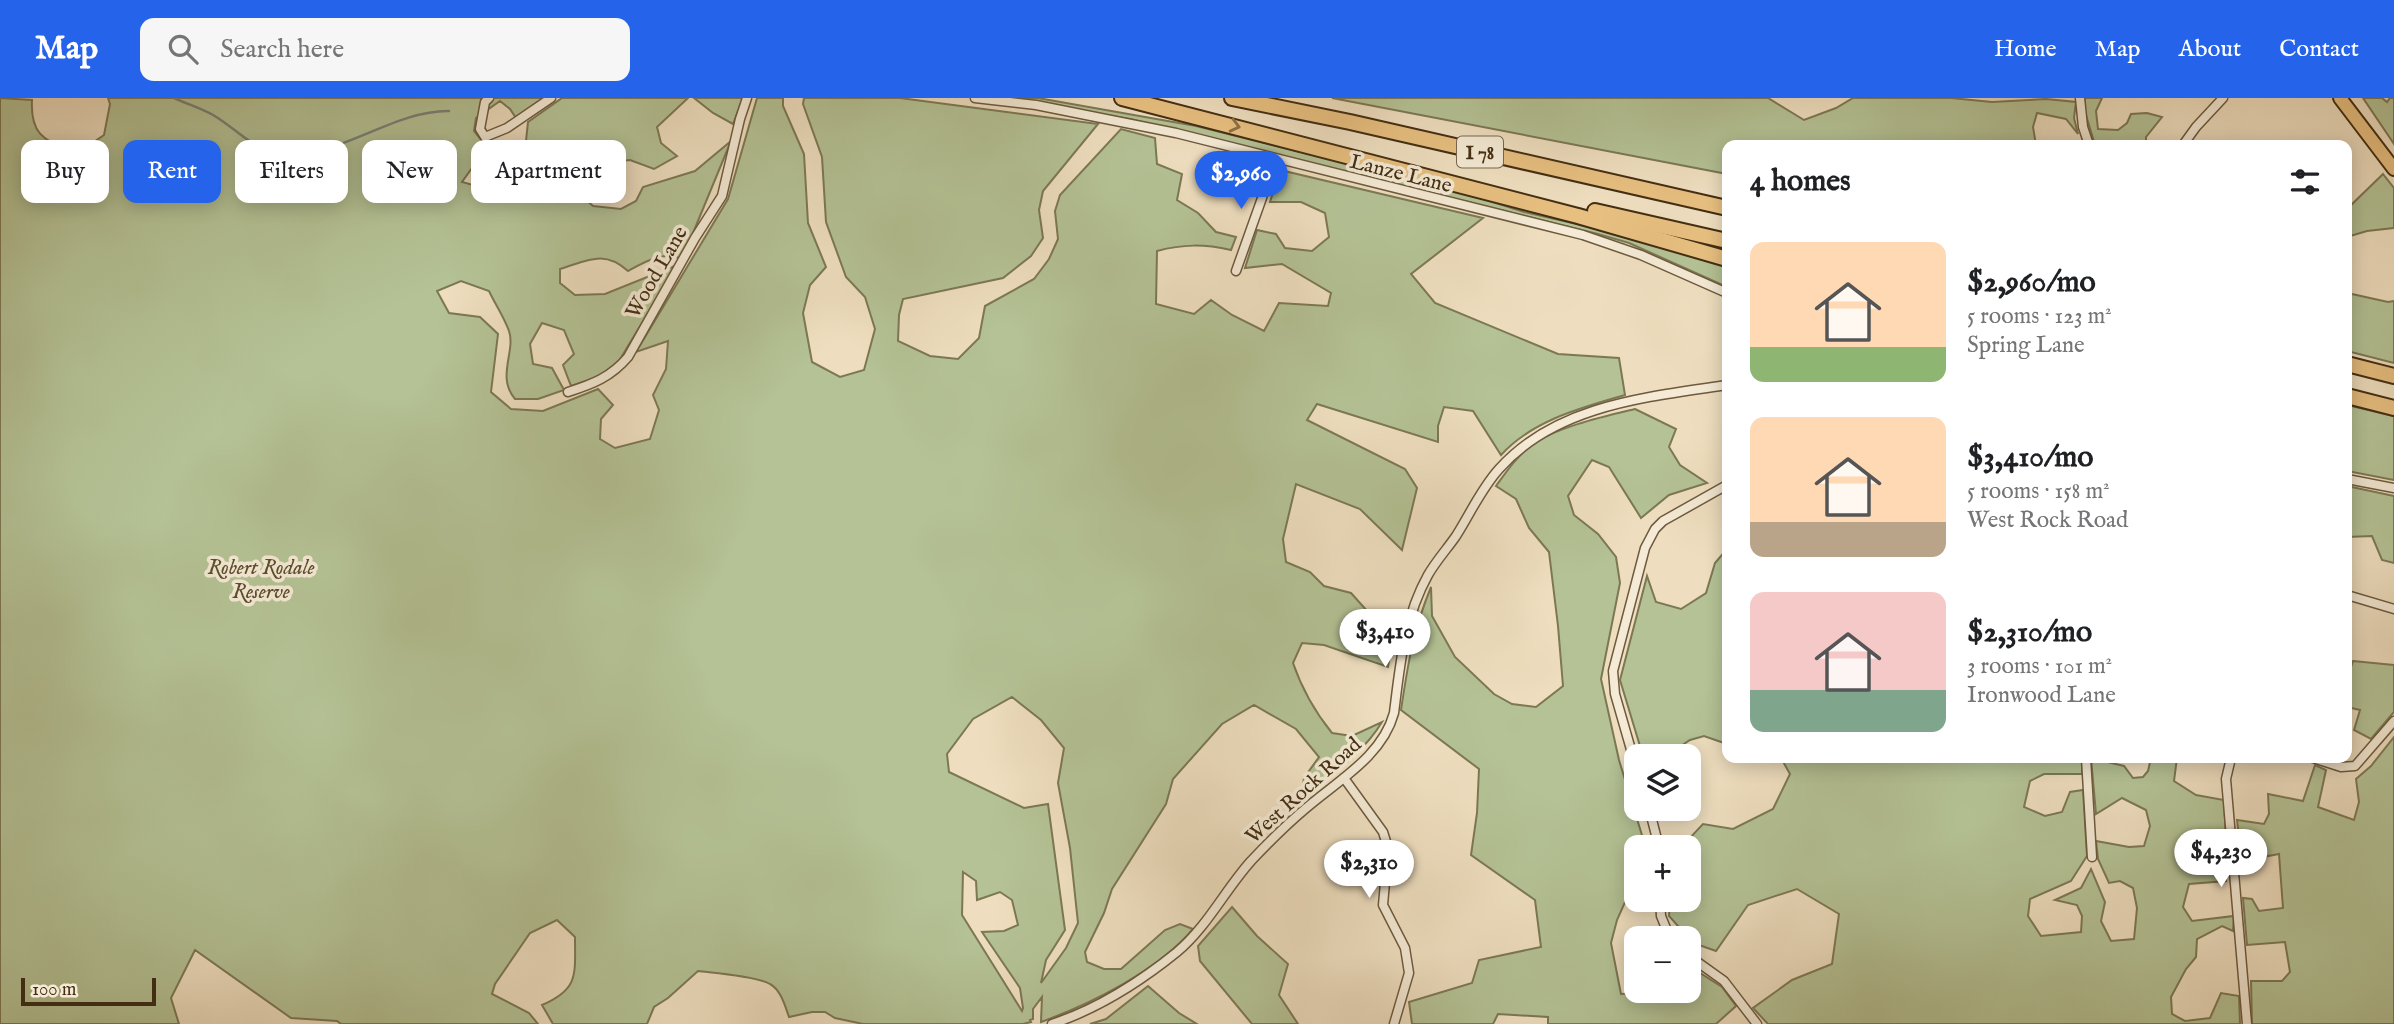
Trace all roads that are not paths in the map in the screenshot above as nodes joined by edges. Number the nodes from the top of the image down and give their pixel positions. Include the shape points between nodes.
1 (489, 98) edge
2 (551, 98) edge
3 (747, 98) edge
4 (975, 98) edge
5 (1122, 98) edge
6 (1232, 98) edge
7 (2080, 98) edge
8 (2223, 98) edge
9 (2340, 98) edge
10 (1350, 122) junction
11 (2087, 140) edge
12 (2187, 140) edge
13 (1307, 144) junction
14 (1272, 158) junction
15 (2394, 169) edge
16 (1722, 198) edge
17 (1722, 207) edge
18 (1722, 240) edge
19 (1722, 257) edge
20 (1236, 271) dead end
21 (1722, 291) edge
22 (2352, 365) edge
23 (2394, 376) edge
24 (1722, 386) edge
25 (568, 392) dead end
26 (2352, 397) edge
27 (2394, 408) edge
28 (2352, 480) edge
29 (1722, 488) edge
30 (2394, 488) edge
31 (2352, 596) edge
32 (2394, 609) edge
33 (2394, 722) edge
34 (1630, 744) edge
35 (2086, 763) edge
36 (2230, 763) edge
37 (2329, 763) edge
38 (1343, 778) junction
39 (2092, 857) dead end
40 (1701, 965) edge
41 (1052, 1024) edge
42 (1394, 1024) edge
43 (1757, 1024) edge
44 (2247, 1024) edge

1 - 2 street via 480,129 485,137
3 - 25 street, Wood Lane via 722,196 628,357 600,381
4 - 14 street, Lanze Lane via 1092,115
5 -> 13 highway, I 78
6 - 10 highway, I 78
7 - 11 street
8 - 12 street
9 - 15 main road
10 - 16 highway
10 - 17 highway, I 78
13 - 18 highway, I 78
13 - 19 highway
14 - 20 street
14 - 21 street, Lanze Lane via 1583,235
22 - 23 highway
24 - 38 street, West Rock Road via 1636,400 1573,418 1542,432 1511,456 1487,484 1422,586 1403,641 1391,724 1379,744
26 - 27 highway
28 - 30 street
29 - 34 street via 1662,521 1645,548 1613,671
31 - 32 street
33 - 37 street via 2355,766
35 - 39 street
36 - 44 street via 2226,779
38 - 41 street, West Rock Road via 1252,861 1179,951 1099,1004
38 - 42 street via 1383,832 1388,848 1382,905 1405,948 1409,973
40 - 43 street via 1724,981

